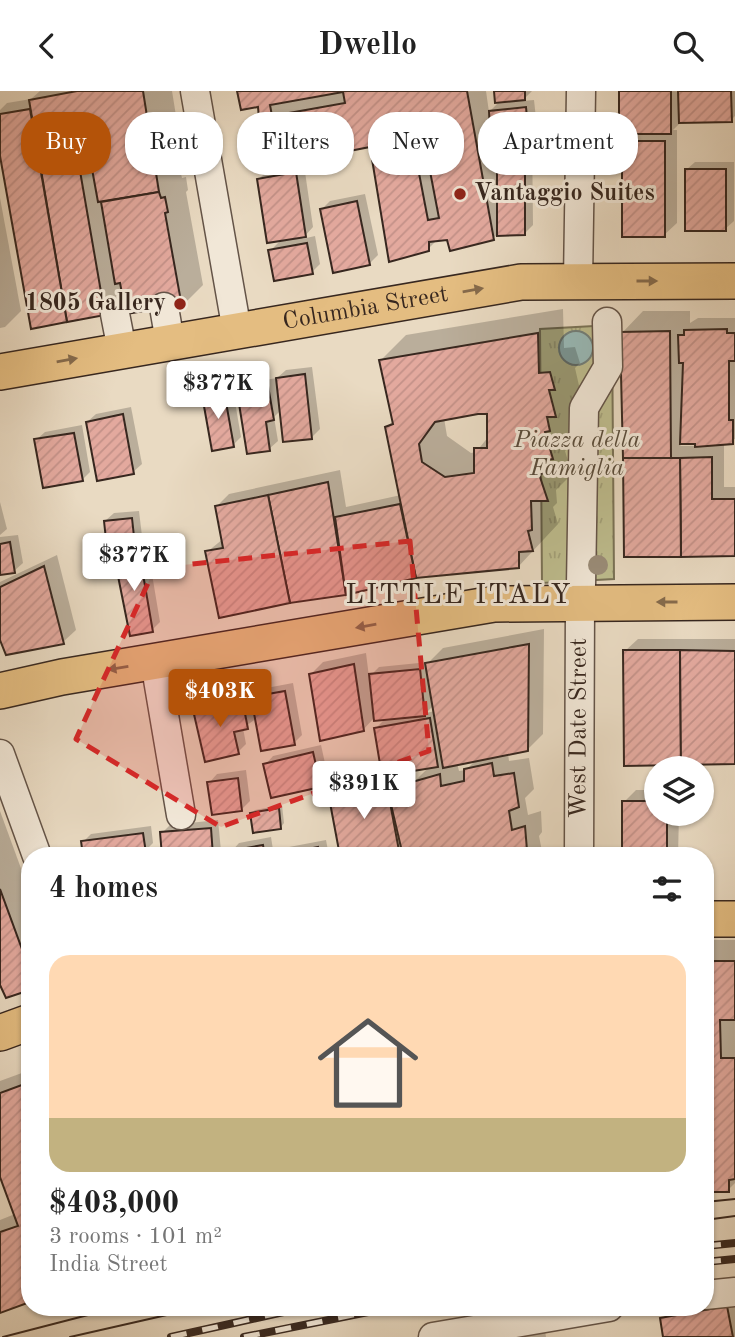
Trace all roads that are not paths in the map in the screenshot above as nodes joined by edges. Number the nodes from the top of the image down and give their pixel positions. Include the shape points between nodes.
1 (195, 91) edge
2 (581, 91) edge
3 (579, 281) junction
4 (735, 281) edge
5 (164, 307) dead end
6 (115, 314) dead end
7 (607, 322) dead end
8 (237, 331) junction
9 (170, 342) junction
10 (122, 350) junction
11 (0, 372) edge
12 (580, 593) junction
13 (735, 601) edge
14 (155, 662) junction
15 (0, 691) edge
16 (0, 754) edge
17 (181, 815) dead end
18 (34, 847) edge
19 (579, 847) edge
20 (714, 919) edge
21 (735, 919) edge
22 (21, 1025) edge
23 (0, 1033) edge
24 (735, 1292) edge
25 (714, 1294) edge
26 (556, 1316) edge
27 (433, 1337) edge

1 - 8 street
2 - 3 street
3 -> 4 main road, Columbia Street
8 -> 3 main road, Columbia Street via 522,282
5 - 9 street
6 - 10 street
7 - 12 street, West Date Street via 608,367 583,408
8 - 9 main road, Columbia Street
9 - 10 main road, Columbia Street
11 -> 10 main road, Columbia Street
13 -> 12 main road
12 -> 14 main road
12 - 19 street, West Date Street
14 -> 15 main road
14 - 17 street
16 - 18 street
20 - 21 main road
22 - 23 main road
24 - 25 street
26 - 27 street

